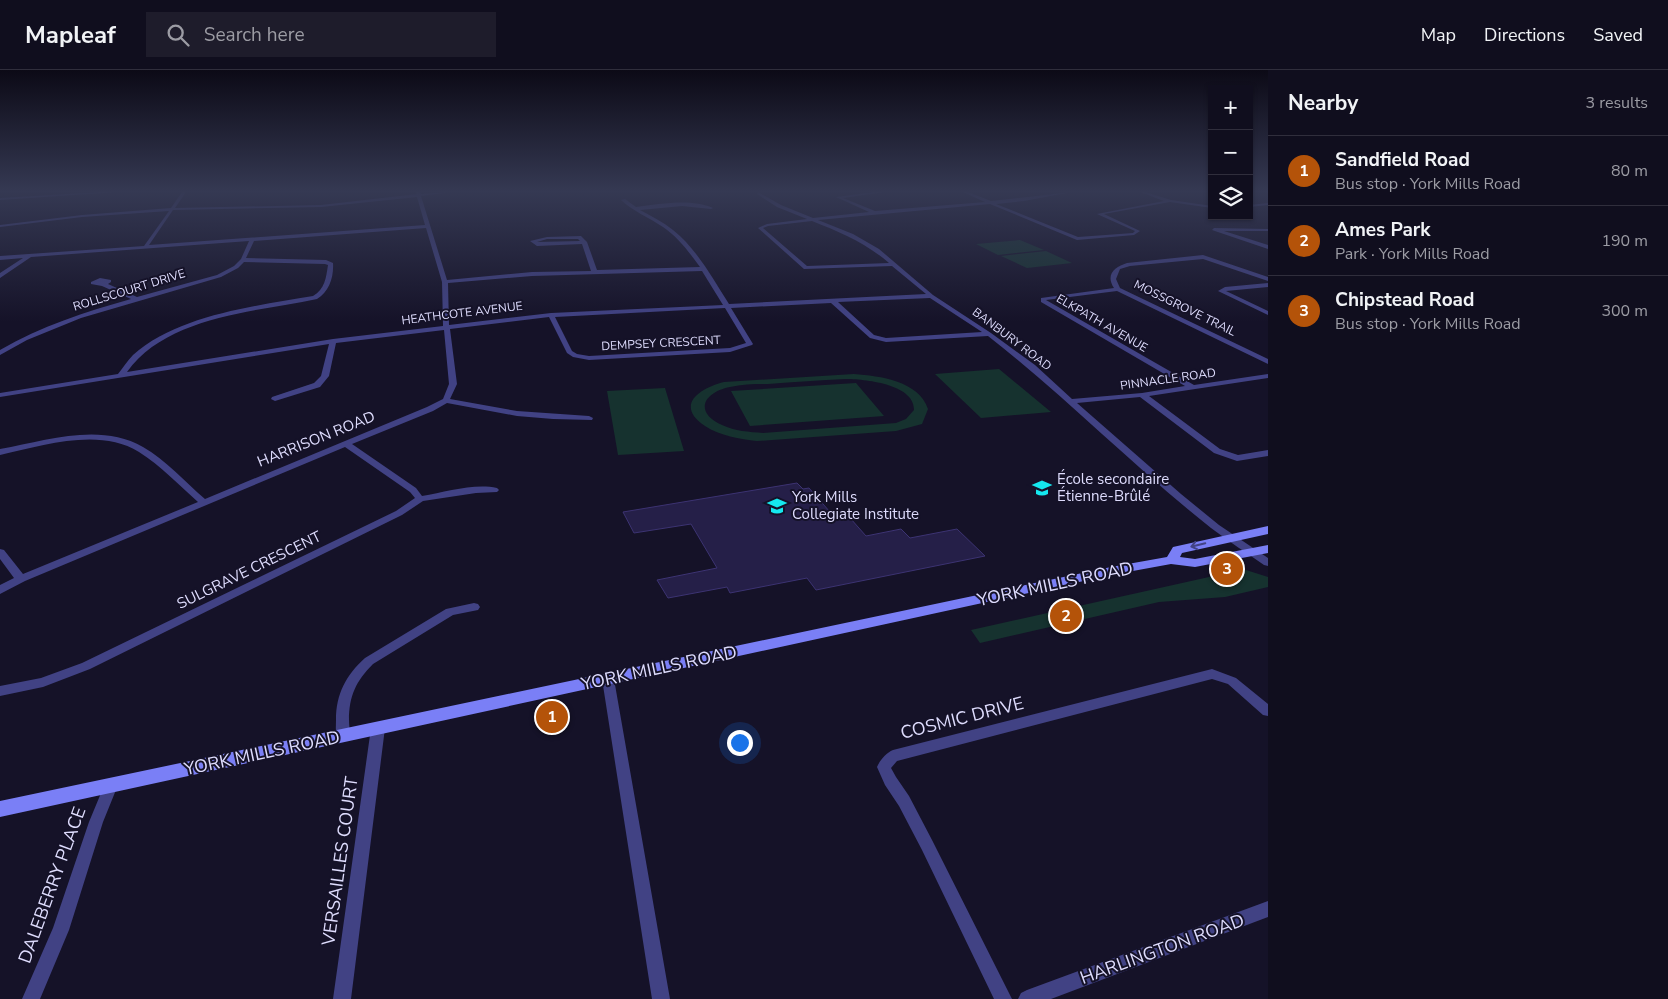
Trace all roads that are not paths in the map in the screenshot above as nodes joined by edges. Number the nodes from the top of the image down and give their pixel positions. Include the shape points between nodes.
1 (154, 235) edge
2 (291, 235) edge
3 (431, 235) edge
4 (677, 235) edge
5 (768, 235) edge
6 (852, 235) edge
7 (1068, 235) edge
8 (1121, 235) edge
9 (1233, 235) edge
10 (252, 238) junction
11 (584, 242) junction
12 (146, 246) junction
13 (1268, 247) edge
14 (30, 255) junction
15 (0, 258) edge
16 (243, 260) junction
17 (894, 264) junction
18 (702, 269) junction
19 (595, 273) junction
20 (0, 276) edge
21 (1268, 279) edge
22 (445, 282) junction
23 (103, 284) dead end
24 (1268, 285) edge
25 (1118, 289) junction
26 (931, 296) junction
27 (136, 299) junction
28 (833, 301) junction
29 (725, 306) junction
30 (1268, 313) edge
31 (551, 314) junction
32 (447, 326) junction
33 (989, 334) junction
34 (333, 341) junction
35 (0, 348) edge
36 (8, 348) junction
37 (0, 354) edge
38 (1268, 362) edge
39 (121, 375) junction
40 (1268, 376) edge
41 (1192, 387) junction
42 (0, 395) edge
43 (1142, 395) junction
44 (276, 399) dead end
45 (446, 400) junction
46 (1071, 401) junction
47 (589, 418) dead end
48 (345, 443) junction
49 (0, 452) edge
50 (1268, 454) edge
51 (494, 490) dead end
52 (420, 499) junction
53 (203, 502) junction
54 (1268, 530) edge
55 (1230, 538) junction
56 (1268, 549) edge
57 (0, 552) edge
58 (1253, 552) junction
59 (1171, 560) junction
60 (1268, 563) edge
61 (21, 578) junction
62 (0, 590) edge
63 (474, 607) dead end
64 (608, 679) junction
65 (0, 692) edge
66 (1268, 711) edge
67 (378, 728) junction
68 (343, 736) junction
69 (111, 785) junction
70 (0, 809) edge
71 (1268, 909) edge
72 (30, 999) edge
73 (342, 999) edge
74 (661, 999) edge
75 (1002, 999) edge
76 (1027, 999) edge

1 - 12 street
2 - 10 street
3 - 22 street
4 - 18 street
5 - 17 street via 806,268
6 - 17 street, BANBURY ROAD
7 - 8 street via 1085,239
9 - 13 street
10 - 12 street
10 - 16 street
11 - 11 street via 537,244 532,241 572,236
11 - 19 street
12 - 14 street
14 - 15 street
14 - 20 street
16 - 27 street, ROLLSCOURT DRIVE via 219,276
16 - 39 street via 326,262 330,264 326,290 315,298 236,312 172,333 134,358
17 - 26 street, BANBURY ROAD
18 - 19 street
18 - 29 street
19 - 22 street via 532,274
21 - 25 street, MOSSGROVE TRAIL via 1212,258 1191,256 1118,268 1113,276
22 - 32 street
23 - 27 street
24 - 30 street via 1221,291
25 - 38 street, MOSSGROVE TRAIL
25 - 41 street, ELKPATH AVENUE via 1052,297 1043,301
26 - 28 street, HEATHCOTE AVENUE
26 - 33 street, BANBURY ROAD
27 - 36 street, ROLLSCOURT DRIVE via 68,321
28 - 29 street, HEATHCOTE AVENUE
28 - 33 street via 872,337 886,340
29 - 31 street, HEATHCOTE AVENUE
29 - 31 street, DEMPSEY CRESCENT via 750,344 730,350 589,358 569,352
31 - 32 street, HEATHCOTE AVENUE
32 - 34 street, HEATHCOTE AVENUE
32 - 45 street via 453,384
33 - 46 street, BANBURY ROAD
34 - 39 street, HEATHCOTE AVENUE
34 - 44 street via 325,376 317,385
35 - 36 street
36 - 37 street, ROLLSCOURT DRIVE
39 - 42 street, HEATHCOTE AVENUE
40 - 41 street, PINNACLE ROAD
41 - 43 street, PINNACLE ROAD
43 - 46 street, PINNACLE ROAD
43 - 50 street via 1216,451 1236,458
45 - 47 street via 473,407
45 - 48 street, HARRISON ROAD
46 - 55 street, BANBURY ROAD
48 - 52 street via 413,490
48 - 53 street, HARRISON ROAD
49 - 53 street via 94,437 132,444
51 - 52 street
52 - 65 street, SULGRAVE CRESCENT via 86,666 43,682
53 - 61 street, HARRISON ROAD
54 - 55 main road, YORK MILLS ROAD
55 - 58 street, BANBURY ROAD
55 -> 59 main road, YORK MILLS ROAD via 1178,550
56 - 58 main road, YORK MILLS ROAD
57 - 61 street
58 - 59 main road, YORK MILLS ROAD via 1195,563
58 - 60 street, BANBURY ROAD
59 - 64 main road, YORK MILLS ROAD
61 - 62 street, HARRISON ROAD
63 - 68 street via 450,612 368,661 357,671 345,694
64 - 67 main road, YORK MILLS ROAD
64 - 74 street
66 - 75 street, COSMIC DRIVE via 1232,681 1212,674 893,756 884,767 890,781 927,845
67 - 68 main road, YORK MILLS ROAD
67 - 73 street, VERSAILLES COURT
68 - 69 main road, YORK MILLS ROAD
69 - 70 main road, YORK MILLS ROAD
69 - 72 street, DALEBERRY PLACE via 61,930
71 - 76 street, HARLINGTON ROAD

